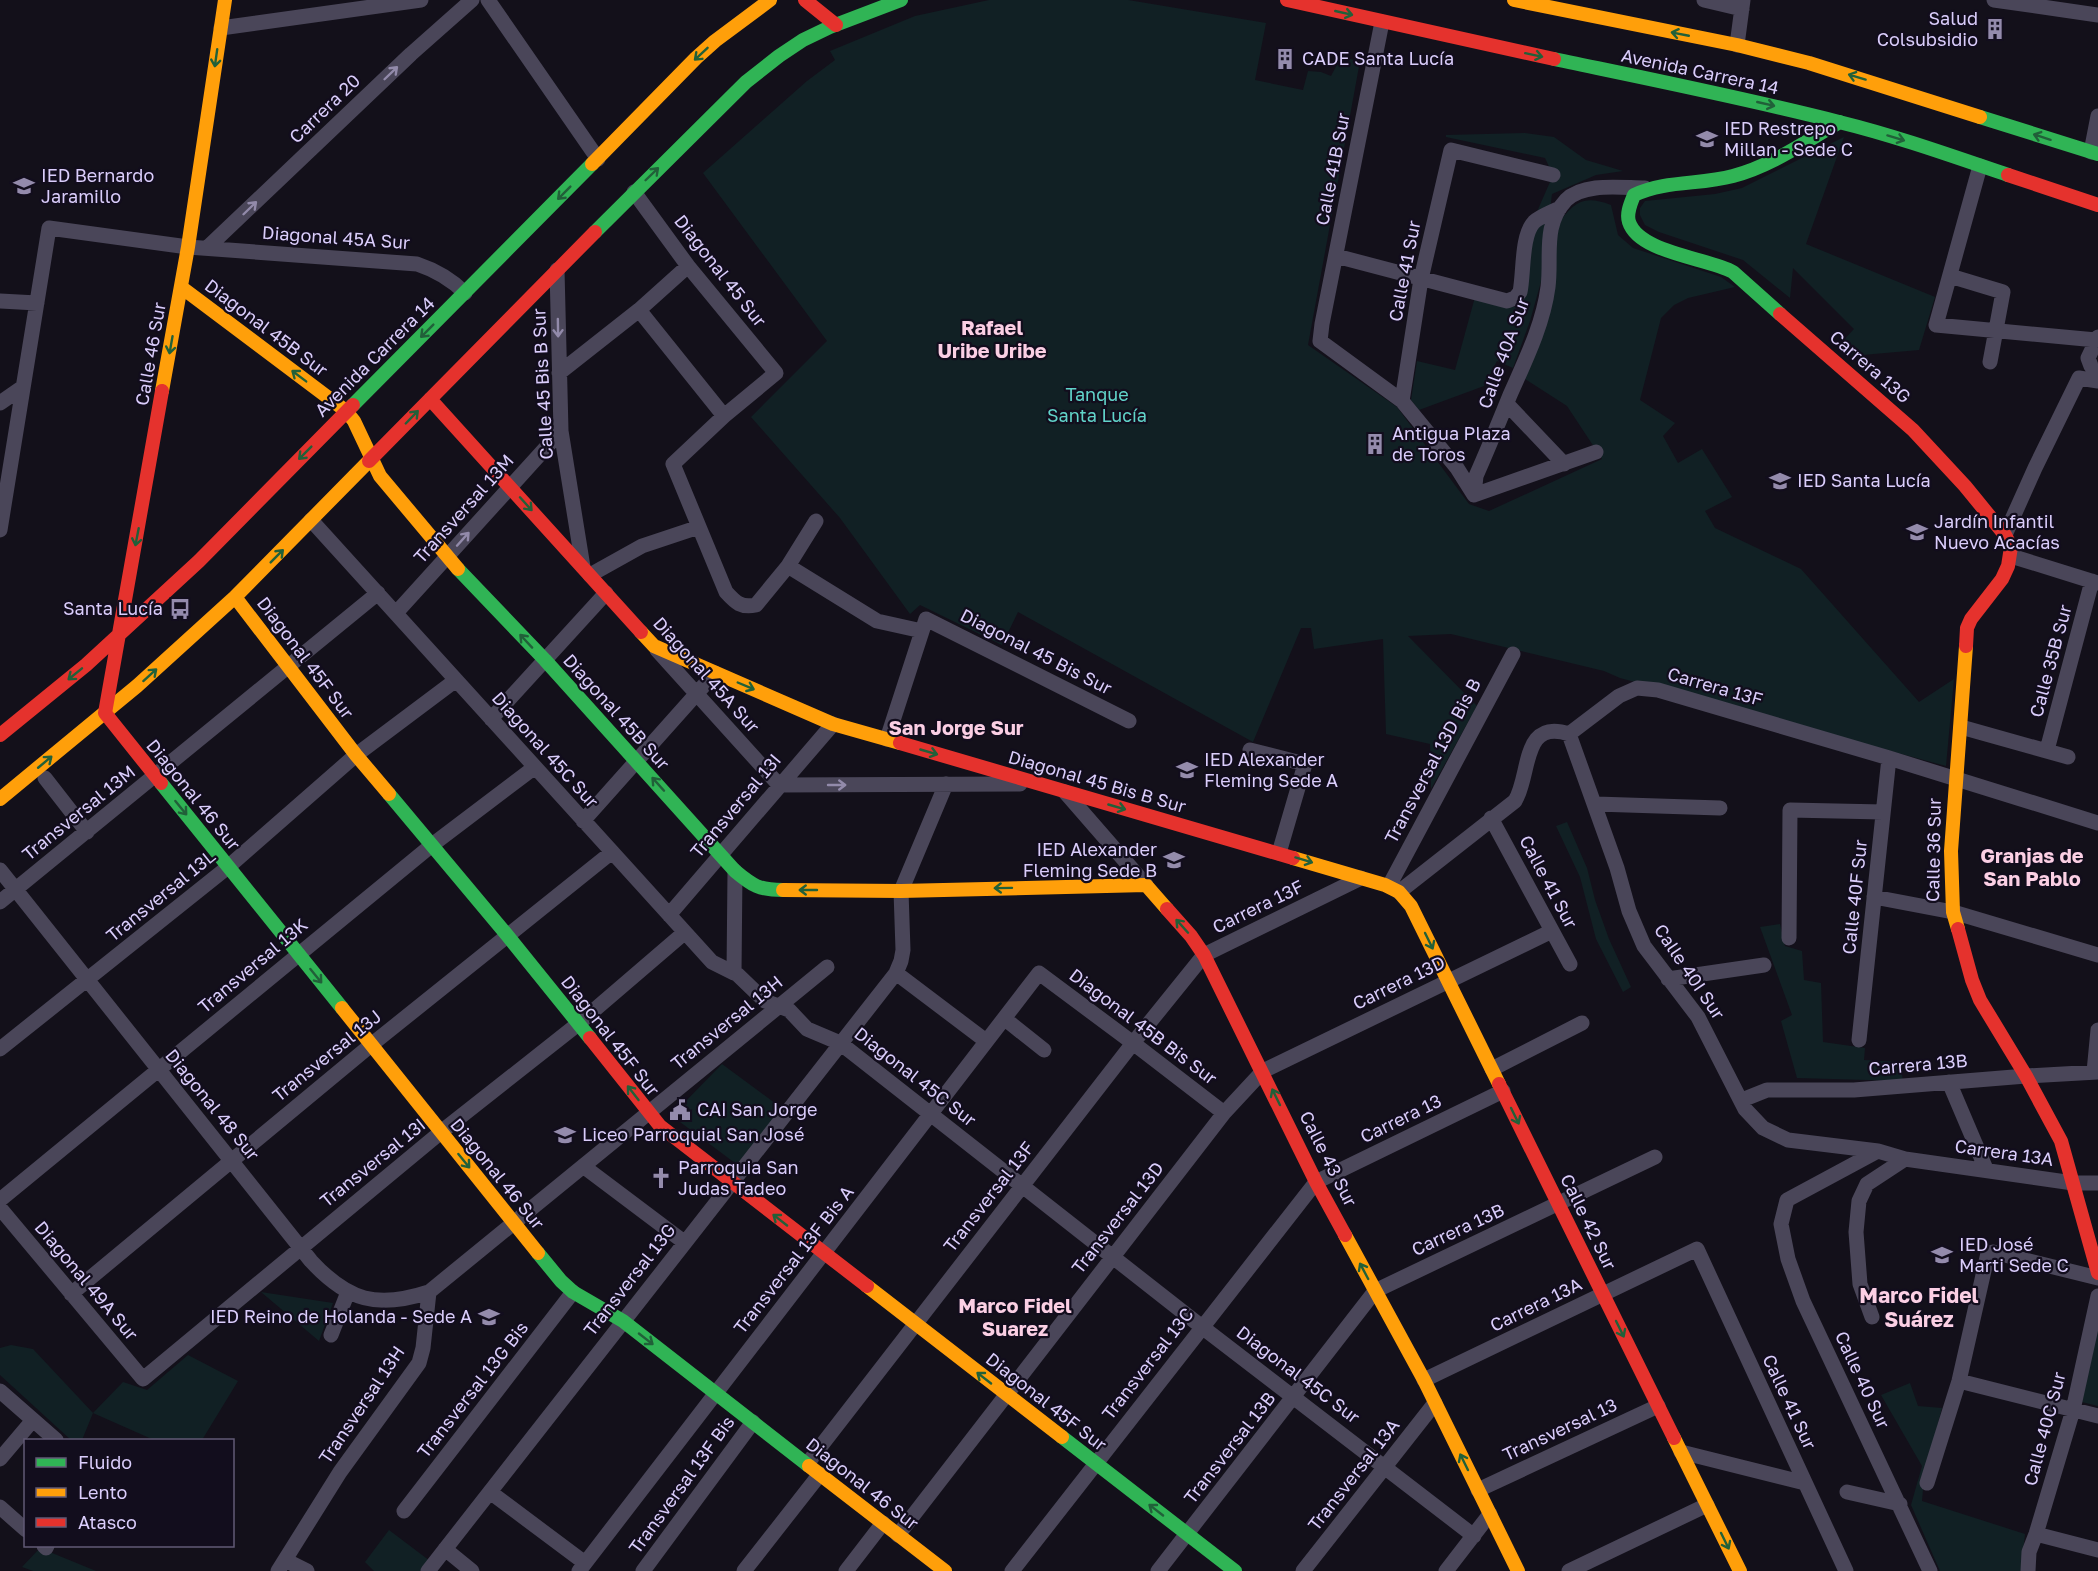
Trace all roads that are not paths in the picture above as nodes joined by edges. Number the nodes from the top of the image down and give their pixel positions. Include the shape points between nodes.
1 (225, 0) edge
2 (421, 0) edge
3 (472, 0) edge
4 (488, 0) edge
5 (757, 0) edge
6 (770, 0) edge
7 (805, 0) edge
8 (870, 0) edge
9 (901, 0) edge
10 (1287, 0) edge
11 (1514, 0) edge
12 (1704, 0) edge
13 (1994, 0) edge
14 (1742, 4) edge
15 (2098, 15) edge
16 (746, 16) junction
17 (832, 22) junction
18 (1382, 22) junction
19 (221, 28) junction
20 (1737, 45) junction
21 (2098, 116) edge
22 (1840, 122) junction
23 (2095, 153) edge
24 (598, 159) junction
25 (1980, 166) junction
26 (1553, 175) dead end
27 (1647, 188) junction
28 (634, 192) junction
29 (2098, 198) edge
30 (1567, 199) junction
31 (2098, 205) edge
32 (197, 247) junction
33 (1336, 256) junction
34 (688, 266) junction
35 (557, 270) junction
36 (1950, 276) junction
37 (1421, 279) junction
38 (181, 287) junction
39 (465, 293) junction
40 (0, 301) edge
41 (37, 303) junction
42 (639, 310) junction
43 (1996, 331) junction
44 (2097, 338) edge
45 (1990, 362) dead end
46 (559, 373) junction
47 (2098, 378) edge
48 (23, 387) junction
49 (430, 399) junction
50 (1402, 401) junction
51 (0, 404) edge
52 (1507, 404) junction
53 (346, 411) junction
54 (724, 416) junction
55 (561, 431) junction
56 (1596, 452) dead end
57 (371, 459) junction
58 (1564, 464) junction
59 (510, 487) junction
60 (1474, 495) junction
61 (311, 520) junction
62 (816, 521) dead end
63 (699, 526) junction
64 (0, 530) edge
65 (2006, 535) junction
66 (2012, 556) junction
67 (447, 557) junction
68 (788, 566) junction
69 (586, 571) junction
70 (2095, 582) edge
71 (378, 593) junction
72 (606, 593) junction
73 (235, 597) junction
74 (396, 613) junction
75 (924, 625) junction
76 (119, 635) junction
77 (654, 646) junction
78 (1513, 654) dead end
79 (544, 660) junction
80 (288, 667) junction
81 (715, 673) junction
82 (456, 680) junction
83 (696, 694) junction
84 (105, 712) junction
85 (491, 719) junction
86 (1129, 721) dead end
87 (833, 724) junction
88 (1960, 727) junction
89 (1569, 734) junction
90 (0, 735) edge
91 (886, 739) junction
92 (1250, 750) dead end
93 (2046, 750) junction
94 (356, 755) junction
95 (2068, 757) dead end
96 (1889, 758) junction
97 (637, 761) junction
98 (535, 767) junction
99 (156, 776) junction
100 (45, 778) dead end
101 (1955, 778) junction
102 (946, 784) junction
103 (1038, 784) junction
104 (779, 785) junction
105 (1065, 791) junction
106 (0, 799) edge
107 (1596, 804) junction
108 (1719, 808) dead end
109 (1883, 812) junction
110 (1491, 818) junction
111 (583, 821) junction
112 (2098, 824) edge
113 (87, 832) junction
114 (432, 844) junction
115 (612, 852) junction
116 (1279, 853) junction
117 (721, 854) junction
118 (228, 867) junction
119 (0, 870) edge
120 (735, 871) junction
121 (1361, 878) junction
122 (1146, 885) junction
123 (1394, 889) junction
124 (15, 890) junction
125 (901, 891) junction
126 (1874, 897) junction
127 (0, 902) edge
128 (1953, 912) junction
129 (669, 915) junction
130 (1552, 931) junction
131 (684, 933) junction
132 (507, 935) junction
133 (1789, 938) dead end
134 (298, 954) junction
135 (1204, 955) junction
136 (2098, 955) edge
137 (1570, 964) dead end
138 (1764, 965) dead end
139 (827, 966) dead end
140 (734, 973) junction
141 (896, 973) junction
142 (1039, 973) joint
143 (1668, 979) junction
144 (87, 980) junction
145 (1449, 981) junction
146 (777, 1007) junction
147 (1005, 1019) junction
148 (1582, 1023) dead end
149 (578, 1024) junction
150 (2098, 1030) edge
151 (1859, 1040) dead end
152 (986, 1041) junction
153 (1133, 1042) junction
154 (840, 1043) junction
155 (370, 1045) junction
156 (0, 1049) edge
157 (1044, 1050) dead end
158 (159, 1069) junction
159 (1492, 1069) junction
160 (1263, 1071) junction
161 (2096, 1072) edge
162 (2026, 1076) junction
163 (1949, 1082) junction
164 (1503, 1091) junction
165 (1742, 1100) junction
166 (648, 1112) junction
167 (931, 1113) junction
168 (1224, 1113) junction
169 (441, 1132) junction
170 (1788, 1140) joint
171 (1878, 1150) junction
172 (1655, 1157) dead end
173 (1905, 1158) junction
174 (232, 1160) junction
175 (583, 1166) junction
176 (1986, 1169) junction
177 (731, 1182) junction
178 (1316, 1182) junction
179 (2073, 1183) junction
180 (2098, 1183) edge
181 (1022, 1186) junction
182 (0, 1200) edge
183 (1559, 1204) junction
184 (0, 1208) edge
185 (513, 1223) junction
186 (684, 1242) junction
187 (302, 1247) junction
188 (1697, 1249) joint
189 (824, 1254) junction
190 (1113, 1256) junction
191 (2098, 1273) edge
192 (2098, 1278) edge
193 (1376, 1291) junction
194 (348, 1292) junction
195 (429, 1292) junction
196 (573, 1292) junction
197 (71, 1294) junction
198 (1603, 1294) junction
199 (2098, 1296) edge
200 (1872, 1317) dead end
201 (623, 1321) junction
202 (915, 1324) junction
203 (1202, 1327) junction
204 (2094, 1333) edge
205 (331, 1335) dead end
206 (143, 1379) joint
207 (1424, 1380) junction
208 (1959, 1381) junction
209 (0, 1391) edge
210 (716, 1392) junction
211 (1006, 1395) junction
212 (1295, 1397) junction
213 (1435, 1402) junction
214 (1658, 1406) junction
215 (2073, 1410) junction
216 (2098, 1416) edge
217 (33, 1420) junction
218 (753, 1422) junction
219 (55, 1439) edge
220 (1681, 1452) junction
221 (0, 1459) edge
222 (1095, 1463) junction
223 (807, 1464) junction
224 (1384, 1467) junction
225 (819, 1474) junction
226 (1805, 1483) junction
227 (1927, 1484) dead end
228 (1478, 1490) junction
229 (490, 1492) junction
230 (1847, 1492) dead end
231 (1900, 1504) junction
232 (1707, 1505) junction
233 (0, 1507) edge
234 (404, 1511) dead end
235 (1491, 1514) junction
236 (883, 1523) junction
237 (24, 1528) edge
238 (1187, 1534) junction
239 (2036, 1534) junction
240 (898, 1535) junction
241 (1474, 1536) junction
242 (446, 1549) junction
243 (2098, 1550) edge
244 (281, 1565) edge
245 (582, 1567) edge
246 (307, 1571) edge
247 (428, 1571) edge
248 (472, 1571) edge
249 (643, 1571) edge
250 (744, 1571) edge
251 (846, 1571) edge
252 (945, 1571) edge
253 (1012, 1571) edge
254 (1158, 1571) edge
255 (1235, 1571) edge
256 (1303, 1571) edge
257 (1446, 1571) edge
258 (1518, 1571) edge
259 (1569, 1571) edge
260 (1740, 1571) edge
261 (1846, 1571) edge
262 (1930, 1571) edge
263 (2028, 1571) edge

1 - 19 street, Calle 46 Sur
2 - 19 street
32 -> 3 street, Carrera 20
4 - 24 street
5 - 16 street
6 - 16 street, Avenida Carrera 14
7 - 17 street
8 - 17 street
9 - 17 street
10 -> 18 street, Avenida Carrera 14
20 -> 11 street, Avenida Carrera 14
12 - 14 street
13 - 15 street
14 - 20 street
16 -> 24 street, Avenida Carrera 14 via 696,58
28 -> 17 street via 746,82
18 -> 22 street, Avenida Carrera 14
18 - 33 street, Calle 41B Sur
19 -> 32 street, Calle 46 Sur
23 -> 20 street, Avenida Carrera 14 via 1830,69
21 - 23 street
22 -> 25 street, Avenida Carrera 14
22 - 27 street via 1738,175
24 -> 39 street, Avenida Carrera 14
25 - 29 street
25 - 31 street, Avenida Carrera 14
25 - 36 street
26 - 37 street, Calle 41 Sur via 1451,150
27 - 30 street via 1592,188
27 - 65 street, Carrera 13G via 1634,195 1630,206 1628,222 1638,236 1733,272 1919,436
28 - 34 street, Diagonal 45 Sur
28 - 35 street
30 - 37 street via 1529,230 1520,292 1515,298 1507,301
30 - 52 street, Calle 40A Sur via 1553,219 1550,232 1548,287 1540,322
32 - 38 street, Calle 46 Sur
32 - 39 street, Diagonal 45A Sur via 417,264 433,270
32 - 41 street via 49,228
33 - 37 street
33 - 50 street, Calle 41B Sur via 1320,342
34 - 42 street
34 - 54 street, Diagonal 45 Sur via 776,373
35 -> 46 street, Calle 45 Bis B Sur
35 - 49 street
36 - 43 street via 2003,292
36 - 43 street via 1936,325
37 - 50 street, Calle 41 Sur
53 -> 38 street, Diagonal 45B Sur
38 -> 76 street, Calle 46 Sur
39 -> 53 street, Avenida Carrera 14
40 - 41 street
41 - 48 street
42 - 46 street
42 - 54 street
43 - 44 street
43 - 45 street
44 - 47 street via 2088,358
46 - 55 street, Calle 45 Bis B Sur
47 - 65 street via 2079,378
48 - 51 street
48 - 64 street
57 -> 49 street
49 - 59 street, Diagonal 45A Sur
50 - 60 street
52 - 58 street
52 - 60 street, Calle 40A Sur via 1476,476
53 - 57 street, Diagonal 45B Sur
53 -> 76 street, Avenida Carrera 14 via 206,554
54 - 63 street via 673,464
55 - 59 street, Transversal 13M
55 - 69 street, Calle 45 Bis B Sur
56 - 58 street
57 - 61 street
57 - 67 street, Diagonal 45B Sur via 385,484
58 - 60 street
67 -> 59 street, Transversal 13M
59 -> 69 street, Diagonal 45A Sur
61 - 71 street, Diagonal 45C Sur
73 -> 61 street
62 - 68 street
63 - 68 street via 726,592 746,607 764,598
63 - 69 street
65 - 66 street, Carrera 13G
66 - 70 street
66 - 88 street, Calle 36 Sur via 2002,579 1968,623
67 - 74 street, Transversal 13M
79 -> 67 street, Diagonal 45B Sur
68 - 75 street, Diagonal 45 Bis Sur via 877,621
69 - 72 street, Diagonal 45A Sur
70 - 93 street, Calle 35B Sur
71 - 74 street, Diagonal 45C Sur
71 - 80 street, Transversal 13M
72 - 77 street, Diagonal 45A Sur
72 - 79 street
73 - 80 street, Diagonal 45F Sur
84 -> 73 street
74 - 82 street, Diagonal 45C Sur
75 - 86 street, Diagonal 45 Bis Sur
75 - 91 street
76 - 84 street, Calle 46 Sur
76 -> 90 street, Avenida Carrera 14
77 - 81 street, Diagonal 45 Bis B Sur
77 - 83 street, Diagonal 45A Sur
78 - 123 street, Transversal 13D Bis B
79 - 85 street
79 - 97 street, Diagonal 45B Sur
80 - 94 street, Diagonal 45F Sur
80 - 99 street, Transversal 13M
81 - 83 street
81 -> 87 street, Diagonal 45 Bis B Sur
82 - 85 street, Diagonal 45C Sur
82 - 94 street, Transversal 13L
83 - 97 street
83 - 104 street, Diagonal 45A Sur
84 - 99 street, Diagonal 46 Sur
106 -> 84 street
85 - 98 street, Diagonal 45C Sur
87 - 91 street, Diagonal 45 Bis B Sur
87 - 104 street, Transversal 13I
88 - 93 street
88 - 101 street, Calle 36 Sur
89 - 96 street, Carrera 13F via 1619,696 1637,688 1669,693
89 - 107 street, Calle 40I Sur
89 - 110 street via 1555,731 1535,740 1515,801
91 -> 103 street, Diagonal 45 Bis B Sur
92 - 116 street via 1305,764
93 - 95 street
94 - 114 street, Diagonal 45F Sur
94 - 118 street, Transversal 13L
96 - 101 street, Carrera 13F
96 - 109 street, Calle 40F Sur
97 - 111 street
117 -> 97 street, Diagonal 45B Sur
98 - 111 street, Diagonal 45C Sur
98 - 114 street, Transversal 13K
99 - 113 street, Transversal 13M
99 -> 118 street, Diagonal 46 Sur
100 - 113 street
101 - 112 street, Carrera 13F
101 - 128 street, Calle 36 Sur
102 - 103 street
104 -> 102 street
102 - 125 street, Transversal 13G
103 - 105 street, Diagonal 45 Bis B Sur
104 - 117 street, Transversal 13I
105 -> 116 street, Diagonal 45 Bis B Sur
105 - 122 street, Calle 43 Sur
107 - 108 street
107 - 143 street, Calle 40I Sur via 1629,911 1644,946
109 - 126 street, Calle 40F Sur
109 - 133 street via 1790,810
110 - 123 street
110 - 130 street, Calle 41 Sur
111 - 115 street, Diagonal 45C Sur
113 - 124 street, Transversal 13M
114 - 132 street, Diagonal 45F Sur
114 - 134 street, Transversal 13K
115 - 129 street, Diagonal 45C Sur
115 - 132 street, Transversal 13J
116 -> 121 street, Diagonal 45 Bis B Sur
117 - 120 street, Diagonal 45B Sur
117 - 129 street, Transversal 13I
118 - 134 street, Diagonal 46 Sur
118 - 144 street, Transversal 13L
119 - 124 street, Diagonal 48 Sur
125 -> 120 street, Diagonal 45B Sur via 764,890
120 - 140 street
121 - 123 street, Diagonal 45 Bis B Sur
121 - 135 street, Carrera 13F
122 -> 125 street, Diagonal 45B Sur
135 -> 122 street, Calle 43 Sur
123 -> 145 street, Calle 42 Sur via 1411,906
124 - 127 street, Transversal 13M
124 - 144 street, Diagonal 48 Sur
125 - 141 street, Transversal 13G via 903,951
126 - 128 street
126 - 151 street, Calle 40F Sur
128 - 136 street
128 - 162 street, Calle 36 Sur via 1980,1000
129 - 131 street, Diagonal 45C Sur
130 - 137 street, Calle 41 Sur
130 - 145 street, Carrera 13D
131 - 140 street, Diagonal 45C Sur via 712,962
131 - 149 street, Transversal 13I
132 - 149 street, Diagonal 45F Sur
132 - 155 street, Transversal 13J
134 -> 155 street, Diagonal 46 Sur
134 - 158 street, Transversal 13K
135 - 153 street, Transversal 13F
135 - 160 street, Calle 43 Sur
138 - 143 street
139 - 146 street, Transversal 13H
140 - 146 street, Diagonal 45C Sur via 760,998
141 - 152 street
141 - 154 street, Transversal 13G
142 - 147 street, Transversal 13F Bis A
142 - 153 street, Diagonal 45B Bis Sur
143 - 165 street, Calle 40I Sur via 1698,1017
144 - 156 street, Transversal 13L
144 - 158 street, Diagonal 48 Sur
145 - 159 street, Calle 42 Sur
145 - 160 street, Carrera 13D
146 - 154 street, Diagonal 45C Sur via 789,1010 807,1029
146 - 166 street, Transversal 13H
147 - 152 street, Transversal 13F Bis A
147 - 157 street
148 - 159 street
166 -> 149 street, Diagonal 45F Sur
149 - 169 street, Transversal 13I
150 - 161 street
152 - 167 street, Transversal 13F Bis A
153 - 168 street, Diagonal 45B Bis Sur
153 - 181 street, Transversal 13F
154 - 167 street, Diagonal 45C Sur
154 - 177 street, Transversal 13G
155 - 169 street, Diagonal 46 Sur
155 - 174 street, Transversal 13J
158 - 174 street, Diagonal 48 Sur
158 - 182 street, Transversal 13K
159 - 164 street, Calle 42 Sur
160 - 168 street, Transversal 13D
178 -> 160 street, Calle 43 Sur
161 - 162 street, Carrera 13B
162 - 163 street, Carrera 13B
162 - 179 street, Calle 36 Sur via 2061,1141
163 - 165 street, Carrera 13B via 1854,1090 1767,1090
163 - 176 street
164 - 178 street, Carrera 13
164 -> 183 street, Calle 42 Sur
165 - 170 street, Calle 40I Sur via 1763,1128
166 - 175 street, Transversal 13H
166 - 177 street, Diagonal 45F Sur via 669,1135
167 - 181 street, Diagonal 45C Sur
167 - 189 street, Transversal 13F Bis A
168 - 190 street, Transversal 13D
169 -> 185 street, Diagonal 46 Sur
169 - 187 street, Transversal 13I
170 - 171 street, Carrera 13A
171 - 173 street, Carrera 13A
171 - 231 street, Calle 40 Sur via 1787,1200 1780,1224 1803,1301
172 - 183 street, Carrera 13B
173 - 176 street, Carrera 13A
173 - 200 street via 1867,1184 1858,1201 1860,1284
174 - 187 street, Diagonal 48 Sur
174 - 197 street, Transversal 13J
175 - 185 street, Transversal 13H
175 - 186 street
176 - 179 street, Carrera 13A
177 - 186 street, Transversal 13G
189 -> 177 street, Diagonal 45F Sur
193 -> 178 street, Calle 43 Sur
178 - 203 street, Transversal 13C
179 - 180 street, Carrera 13A
179 - 191 street, Calle 36 Sur
181 - 190 street, Diagonal 45C Sur
181 - 202 street, Transversal 13F
183 - 193 street, Carrera 13B
183 - 198 street, Calle 42 Sur
184 - 197 street, Diagonal 49A Sur
185 - 195 street, Transversal 13H
185 - 196 street, Diagonal 46 Sur
186 - 201 street, Transversal 13G
187 - 194 street, Diagonal 48 Sur via 327,1279
187 - 206 street, Transversal 13I
188 - 198 street, Carrera 13A
188 - 226 street, Calle 41 Sur
189 - 202 street, Diagonal 45F Sur
189 - 210 street, Transversal 13F Bis A
190 - 203 street, Diagonal 45C Sur
190 - 211 street, Transversal 13D
192 - 208 street via 1988,1253
193 - 207 street, Calle 43 Sur
193 - 212 street, Transversal 13B
194 - 195 street, Diagonal 48 Sur via 375,1301 393,1301
194 - 205 street
195 - 244 street, Transversal 13H via 419,1362 340,1472
196 - 201 street, Diagonal 46 Sur
196 - 234 street, Transversal 13G Bis
197 - 206 street, Diagonal 49A Sur
198 - 207 street, Carrera 13A
198 -> 214 street, Calle 42 Sur
199 - 204 street, Calle 40C Sur
201 -> 210 street, Diagonal 46 Sur
201 - 229 street, Transversal 13G
211 -> 202 street, Diagonal 45F Sur
202 - 223 street, Transversal 13F
203 - 212 street, Diagonal 45C Sur
203 - 222 street, Transversal 13C
204 - 215 street, Calle 40C Sur
207 - 213 street, Calle 43 Sur
208 - 215 street
208 - 227 street
209 - 217 street
210 - 218 street, Diagonal 46 Sur
210 - 245 street, Transversal 13F Bis A
211 - 222 street, Diagonal 45F Sur
211 - 240 street, Transversal 13D
212 - 224 street, Diagonal 45C Sur
212 - 238 street, Transversal 13B
213 - 224 street, Transversal 13A
228 -> 213 street, Calle 43 Sur
214 - 220 street, Calle 42 Sur
214 - 228 street, Transversal 13
215 - 216 street
215 - 239 street, Calle 40C Sur
217 - 219 street
217 - 221 street
218 - 223 street, Diagonal 46 Sur
218 - 249 street, Transversal 13F Bis
220 - 226 street
220 - 232 street, Calle 42 Sur
238 -> 222 street, Diagonal 45F Sur
222 - 253 street, Transversal 13C
223 - 225 street, Diagonal 46 Sur
224 - 241 street, Diagonal 45C Sur
224 - 256 street, Transversal 13A
225 - 236 street, Diagonal 46 Sur
225 - 250 street
226 - 261 street, Calle 41 Sur
228 - 235 street, Calle 43 Sur
229 - 242 street, Transversal 13G
229 - 245 street
230 - 231 street
231 - 262 street, Calle 40 Sur
232 - 259 street
232 -> 260 street, Calle 42 Sur
233 - 237 street
235 - 241 street
235 - 258 street, Calle 43 Sur
236 - 240 street, Diagonal 46 Sur
236 - 251 street
238 - 254 street, Transversal 13B
238 - 255 street, Diagonal 45F Sur
239 - 243 street
239 - 263 street, Calle 40C Sur via 2029,1552
240 - 252 street, Diagonal 46 Sur
241 - 257 street
242 - 247 street, Transversal 13G
242 - 248 street
244 - 246 street

